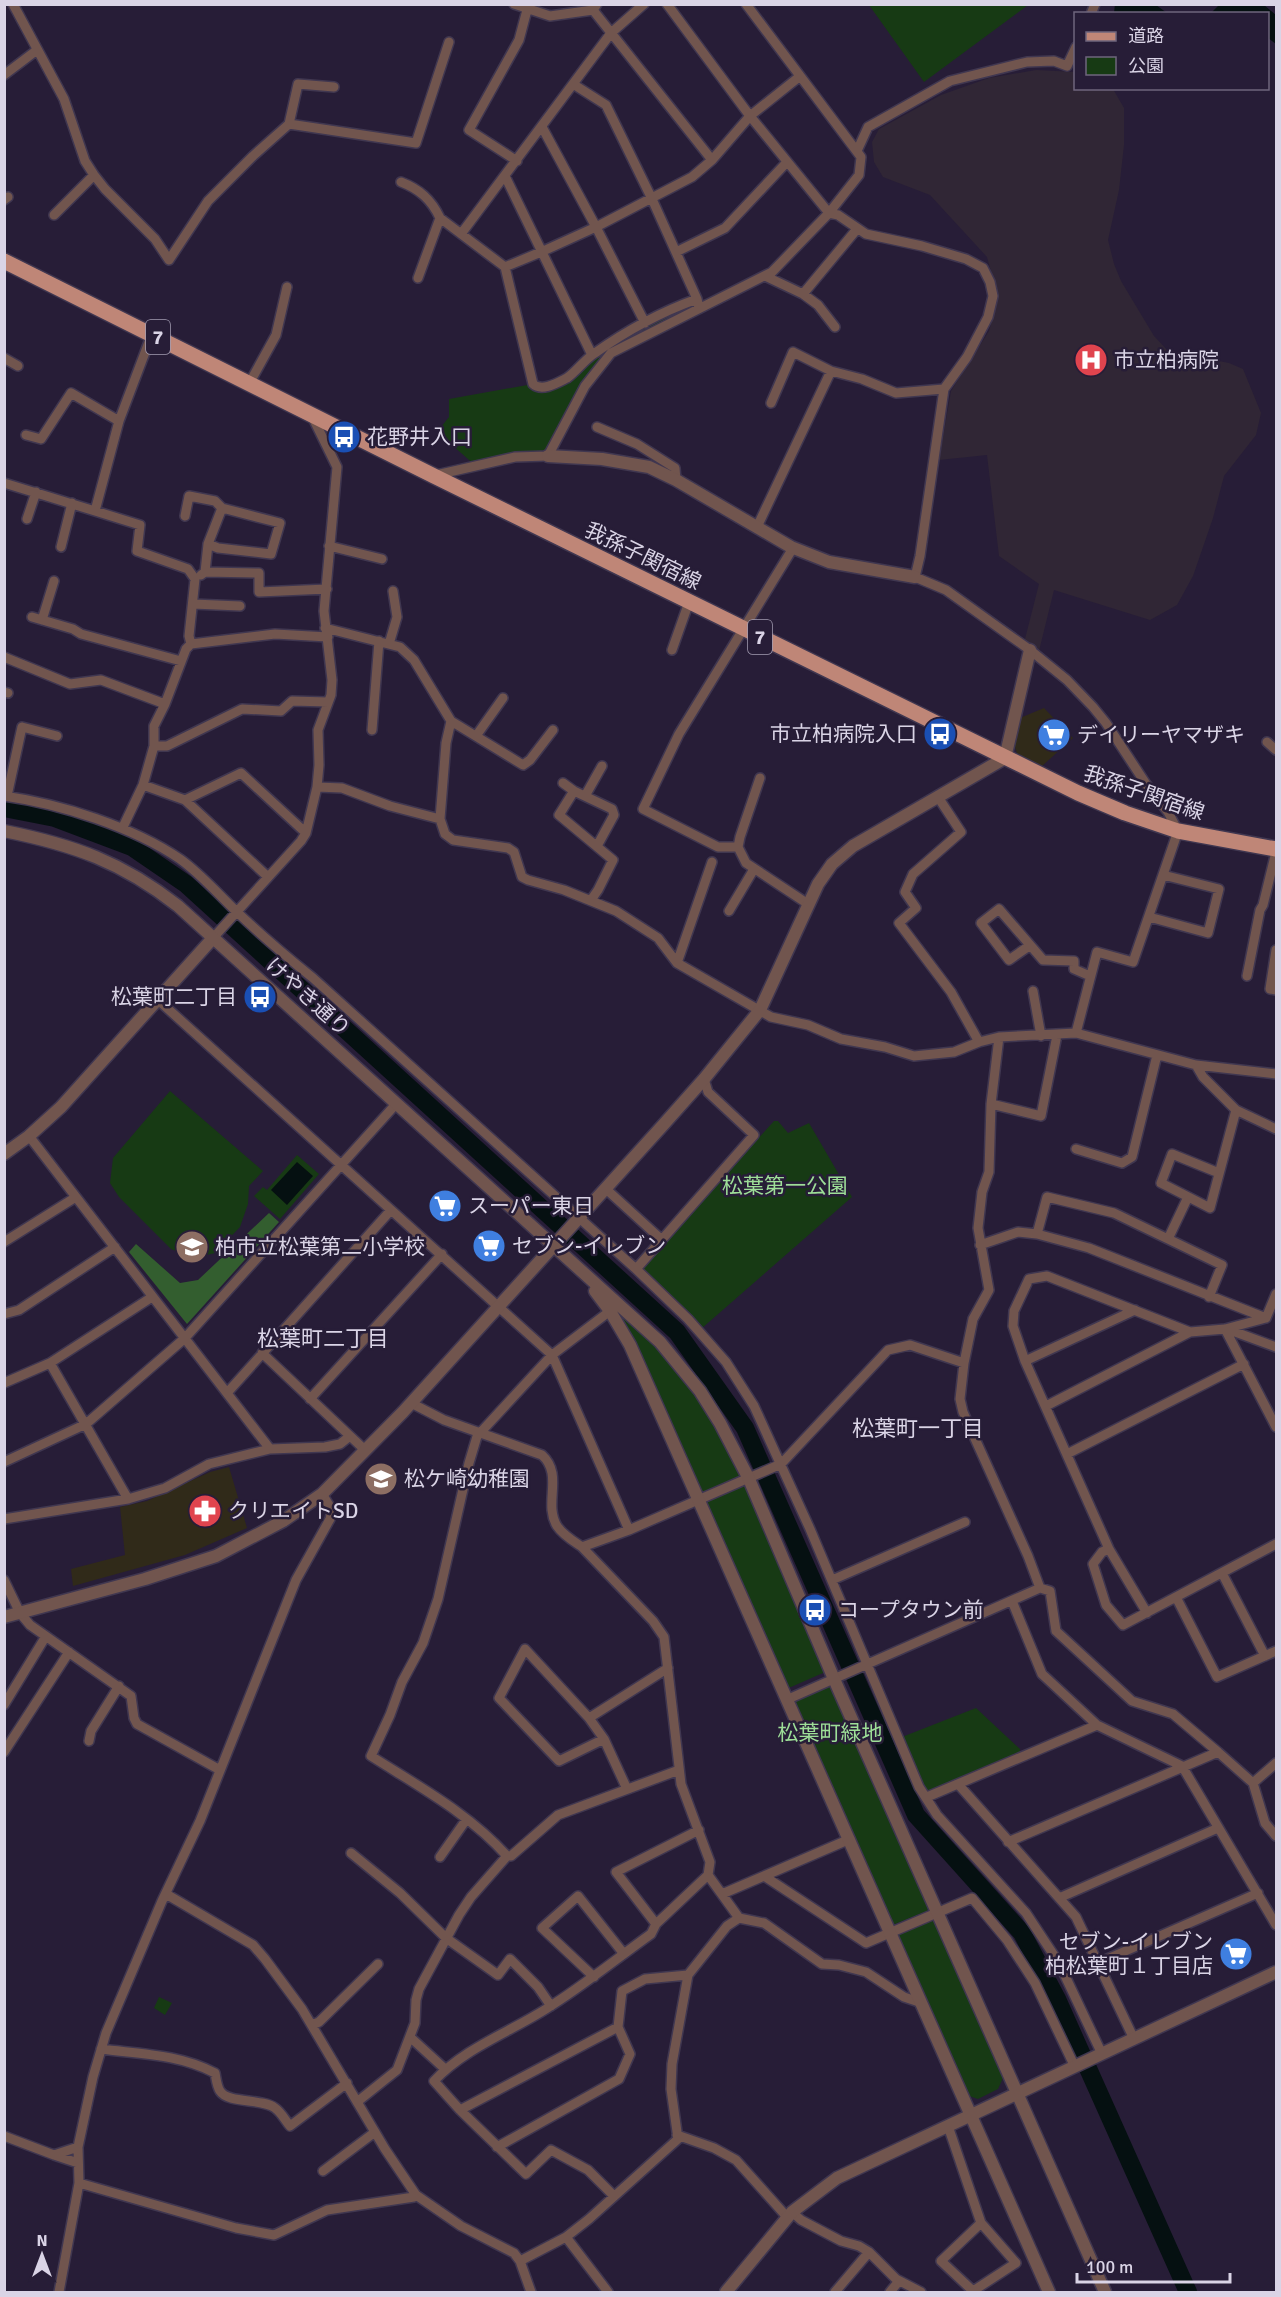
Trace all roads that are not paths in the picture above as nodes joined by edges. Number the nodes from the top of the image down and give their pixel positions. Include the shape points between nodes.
1 (13, 4) edge
2 (514, 4) edge
3 (544, 4) edge
4 (644, 4) edge
5 (667, 4) edge
6 (746, 4) edge
7 (595, 7) edge
8 (527, 10) junction
9 (537, 14) junction
10 (611, 33) junction
11 (449, 42) dead end
12 (37, 51) junction
13 (1074, 51) edge
14 (4, 75) edge
15 (800, 77) junction
16 (573, 84) junction
17 (334, 87) dead end
18 (750, 116) junction
19 (289, 124) junction
20 (542, 127) junction
21 (857, 151) junction
22 (712, 160) junction
23 (517, 161) junction
24 (787, 162) junction
25 (93, 175) junction
26 (505, 176) junction
27 (401, 182) dead end
28 (652, 199) junction
29 (829, 213) junction
30 (54, 215) dead end
31 (440, 218) junction
32 (596, 227) junction
33 (857, 229) junction
34 (461, 234) junction
35 (541, 252) junction
36 (676, 252) junction
37 (4, 261) edge
38 (505, 267) junction
39 (765, 276) junction
40 (418, 278) dead end
41 (287, 287) dead end
42 (803, 294) junction
43 (698, 304) junction
44 (645, 323) junction
45 (835, 327) dead end
46 (152, 334) junction
47 (592, 355) junction
48 (4, 358) edge
49 (18, 366) dead end
50 (831, 371) junction
51 (249, 384) junction
52 (944, 389) junction
53 (771, 403) dead end
54 (311, 414) junction
55 (119, 421) junction
56 (597, 427) dead end
57 (26, 435) dead end
58 (548, 456) junction
59 (434, 476) junction
60 (676, 480) junction
61 (4, 483) edge
62 (36, 492) junction
63 (72, 503) junction
64 (222, 508) junction
65 (95, 511) junction
66 (184, 516) dead end
67 (27, 519) dead end
68 (757, 527) junction
69 (208, 544) junction
70 (329, 546) junction
71 (61, 547) dead end
72 (793, 548) junction
73 (382, 559) dead end
74 (205, 572) junction
75 (915, 577) junction
76 (195, 579) junction
77 (54, 581) dead end
78 (327, 589) junction
79 (393, 591) dead end
80 (689, 602) junction
81 (193, 604) junction
82 (240, 606) dead end
83 (32, 617) dead end
84 (42, 620) junction
85 (744, 628) junction
86 (326, 632) junction
87 (384, 643) junction
88 (191, 644) junction
89 (672, 650) dead end
90 (1030, 650) junction
91 (4, 657) edge
92 (181, 661) junction
93 (503, 698) dead end
94 (328, 702) junction
95 (165, 704) junction
96 (451, 721) junction
97 (372, 730) dead end
98 (553, 730) dead end
99 (57, 736) dead end
100 (477, 736) junction
101 (1267, 742) dead end
102 (154, 746) junction
103 (1276, 750) edge
104 (1005, 758) junction
105 (602, 766) dead end
106 (760, 778) dead end
107 (564, 783) dead end
108 (143, 785) junction
109 (317, 787) junction
110 (574, 791) junction
111 (6, 796) edge
112 (585, 796) junction
113 (938, 797) junction
114 (185, 800) junction
115 (440, 819) junction
116 (123, 827) junction
117 (4, 831) edge
118 (1178, 831) junction
119 (306, 833) junction
120 (597, 846) junction
121 (738, 848) junction
122 (1276, 850) edge
123 (712, 862) dead end
124 (754, 868) junction
125 (1163, 875) junction
126 (268, 877) junction
127 (591, 900) junction
128 (808, 904) junction
129 (729, 911) dead end
130 (234, 913) junction
131 (1149, 917) junction
132 (216, 933) junction
133 (1029, 946) junction
134 (1276, 950) edge
135 (677, 963) junction
136 (1090, 976) junction
137 (1247, 976) dead end
138 (1276, 990) edge
139 (1033, 991) dead end
140 (157, 999) junction
141 (760, 1011) junction
142 (1076, 1034) junction
143 (1057, 1035) junction
144 (1041, 1036) junction
145 (999, 1037) junction
146 (979, 1042) junction
147 (1157, 1055) junction
148 (1196, 1065) junction
149 (1276, 1074) edge
150 (704, 1079) junction
151 (396, 1104) junction
152 (991, 1104) junction
153 (1236, 1110) junction
154 (1276, 1129) edge
155 (29, 1136) junction
156 (1076, 1149) dead end
157 (4, 1154) edge
158 (341, 1164) junction
159 (1219, 1173) junction
160 (606, 1189) junction
161 (76, 1197) junction
162 (1188, 1197) junction
163 (391, 1209) junction
164 (577, 1220) junction
165 (1037, 1234) junction
166 (1168, 1239) junction
167 (662, 1240) junction
168 (4, 1242) edge
169 (980, 1245) junction
170 (553, 1246) junction
171 (115, 1247) junction
172 (442, 1254) junction
173 (636, 1269) junction
174 (1276, 1294) edge
175 (152, 1297) junction
176 (1209, 1297) junction
177 (499, 1306) junction
178 (1135, 1310) junction
179 (610, 1311) junction
180 (4, 1314) edge
181 (1266, 1318) junction
182 (1226, 1329) junction
183 (1190, 1332) junction
184 (185, 1338) junction
185 (1276, 1347) edge
186 (262, 1353) junction
187 (552, 1355) junction
188 (1025, 1361) junction
189 (50, 1363) junction
190 (964, 1363) junction
191 (1244, 1364) junction
192 (4, 1383) edge
193 (226, 1393) junction
194 (310, 1399) junction
195 (411, 1403) junction
196 (1046, 1406) junction
197 (86, 1424) junction
198 (1276, 1427) edge
199 (479, 1433) junction
200 (350, 1436) junction
201 (270, 1449) junction
202 (366, 1451) junction
203 (1067, 1454) junction
204 (4, 1462) edge
205 (778, 1465) junction
206 (753, 1477) junction
207 (322, 1494) junction
208 (128, 1499) junction
209 (699, 1499) junction
210 (4, 1519) edge
211 (965, 1522) dead end
212 (629, 1530) junction
213 (1276, 1544) edge
214 (582, 1547) junction
215 (1109, 1549) junction
216 (1222, 1573) junction
217 (4, 1580) edge
218 (832, 1580) junction
219 (1040, 1588) junction
220 (1176, 1597) junction
221 (1012, 1601) junction
222 (1147, 1612) junction
223 (20, 1613) junction
224 (4, 1617) edge
225 (46, 1636) junction
226 (1276, 1651) edge
227 (69, 1652) junction
228 (1265, 1656) junction
229 (865, 1666) junction
230 (668, 1668) junction
231 (839, 1678) junction
232 (118, 1686) junction
233 (786, 1700) junction
234 (4, 1705) edge
235 (589, 1718) junction
236 (1097, 1725) junction
237 (604, 1739) junction
238 (89, 1741) dead end
239 (4, 1752) edge
240 (1218, 1752) junction
241 (1276, 1762) edge
242 (1182, 1766) junction
243 (220, 1770) junction
244 (679, 1770) junction
245 (1253, 1783) junction
246 (958, 1784) junction
247 (627, 1789) junction
248 (927, 1797) junction
249 (466, 1820) junction
250 (1218, 1828) junction
251 (699, 1830) junction
252 (1276, 1836) edge
253 (850, 1839) junction
254 (1008, 1842) junction
255 (351, 1852) dead end
256 (507, 1856) junction
257 (440, 1857) dead end
258 (708, 1875) junction
259 (764, 1876) junction
260 (1258, 1893) junction
261 (166, 1894) junction
262 (722, 1894) junction
263 (1059, 1898) junction
264 (936, 1913) junction
265 (739, 1918) junction
266 (656, 1924) junction
267 (1276, 1925) edge
268 (890, 1933) junction
269 (446, 1938) junction
270 (624, 1954) junction
271 (1098, 1963) junction
272 (378, 1964) dead end
273 (1276, 1972) edge
274 (688, 1975) junction
275 (594, 1977) junction
276 (922, 2003) junction
277 (551, 2006) junction
278 (312, 2025) junction
279 (618, 2027) junction
280 (410, 2037) junction
281 (1134, 2039) junction
282 (101, 2049) junction
283 (1099, 2055) junction
284 (1077, 2066) junction
285 (445, 2069) junction
286 (347, 2083) junction
287 (1016, 2095) junction
288 (357, 2102) junction
289 (460, 2110) junction
290 (972, 2116) junction
291 (948, 2126) junction
292 (375, 2132) junction
293 (677, 2135) junction
294 (4, 2136) edge
295 (78, 2146) junction
296 (497, 2147) junction
297 (54, 2155) junction
298 (78, 2163) junction
299 (323, 2171) dead end
300 (79, 2183) junction
301 (416, 2195) junction
302 (614, 2196) junction
303 (790, 2215) junction
304 (981, 2223) junction
305 (566, 2237) junction
306 (869, 2252) junction
307 (520, 2261) junction
308 (899, 2281) junction
309 (59, 2292) edge
310 (531, 2292) edge
311 (608, 2292) edge
312 (726, 2292) edge
313 (835, 2292) edge
314 (890, 2292) edge
315 (921, 2292) edge
316 (1049, 2292) edge
317 (1105, 2292) edge

1 - 12 street
2 - 8 street
3 - 9 street
4 - 10 street
5 - 18 street
6 - 15 street
7 - 9 street via 550,16
7 - 10 street
8 - 9 street
8 - 23 street via 519,40 469,130
10 - 16 street
10 - 22 street
11 - 19 street via 416,143
12 - 14 street
12 - 25 street via 64,99
13 - 21 street via 1067,66 1054,61 1027,62 950,81 868,127
15 - 18 street
15 - 21 street
16 - 20 street
16 - 28 street via 606,105
17 - 19 street via 298,84
18 - 22 street
18 - 24 street
19 - 25 street via 208,201 170,260
20 - 23 street
20 - 32 street
21 - 29 street via 861,157 859,175
22 - 28 street via 692,177
23 - 26 street
24 - 29 street
24 - 36 street via 725,228
25 - 30 street
26 - 34 street
26 - 35 street
27 - 31 street via 418,189
28 - 32 street
28 - 36 street
29 - 33 street
29 - 39 street
31 - 34 street
31 - 40 street
32 - 35 street
32 - 44 street
33 - 42 street
33 - 52 street via 966,259 983,268 993,296 988,317
34 - 38 street
35 - 38 street
35 - 47 street
36 - 43 street
37 - 46 main road, 我孫子関宿線 / 7
38 - 47 street via 533,384 542,388 567,377
39 - 42 street
39 - 43 street
41 - 51 street via 276,335
42 - 45 street via 818,305
43 - 44 street via 672,308
43 - 58 street via 611,353 585,386
44 - 47 street
46 - 51 main road, 我孫子関宿線 / 7
46 - 55 street
48 - 49 street
50 - 52 street via 896,393
50 - 53 street via 793,352
50 - 68 street
51 - 54 main road, 我孫子関宿線 / 7
52 - 75 street
54 - 59 main road, 我孫子関宿線 / 7
54 - 70 street via 337,467
55 - 57 street via 71,393 41,439
55 - 65 street
56 - 60 street via 638,444 675,468
58 - 59 street via 515,457
58 - 60 street via 629,463 649,467
59 - 80 main road, 我孫子関宿線 / 7
60 - 68 street
61 - 62 street
62 - 63 street
62 - 67 street
63 - 65 street
63 - 71 street
64 - 66 street via 215,501 189,496
64 - 69 street
64 - 69 street via 280,523 271,554
65 - 76 street via 140,525 137,551 188,569
68 - 72 street
69 - 74 street
70 - 73 street
70 - 78 street
72 - 75 street via 829,562
72 - 85 street
74 - 76 street
74 - 78 street via 259,573 260,592
75 - 90 street via 946,590
76 - 81 street
77 - 84 street
78 - 86 street
79 - 87 street via 397,617
80 - 85 main road, 我孫子関宿線 / 7
80 - 89 street
81 - 82 street
81 - 88 street
83 - 84 street
84 - 92 street
85 - 104 main road, 我孫子関宿線 / 7
85 - 121 street via 679,734 643,809 718,847
86 - 87 street
86 - 88 street
86 - 94 street via 332,680
87 - 96 street via 400,647 414,660
87 - 97 street
88 - 92 street
90 - 104 street
90 - 118 street via 1093,707
91 - 95 street via 70,684 101,680
92 - 95 street
93 - 100 street
94 - 102 street via 292,701 281,711 242,709 167,746
94 - 109 street via 318,730
95 - 102 street via 154,726
96 - 100 street
96 - 115 street
98 - 100 street via 523,765
99 - 111 street via 22,727
101 - 103 street
102 - 108 street
104 - 113 street
104 - 118 main road, 我孫子関宿線 / 7 via 1102,804
105 - 112 street
106 - 121 street
107 - 110 street
108 - 114 street
108 - 116 street
109 - 115 street via 342,788
109 - 119 street
110 - 112 street
110 - 120 street via 558,815
111 - 116 street
112 - 120 street via 612,808 614,815
113 - 128 street via 851,848 825,872
113 - 146 street via 961,832 913,874 905,892 916,908 899,923 951,992
114 - 119 street via 241,772
114 - 126 street
115 - 127 street via 445,834 453,840 508,848 514,852 522,877
116 - 130 street via 156,844 202,877
117 - 132 street, けやき通り via 67,845 116,865
118 - 122 main road, 我孫子関宿線 / 7
118 - 125 street
119 - 126 street
120 - 127 street via 613,860
121 - 124 street via 746,863
122 - 137 street
123 - 135 street
124 - 128 street
124 - 129 street
125 - 131 street
125 - 131 street via 1219,889 1208,933
126 - 130 street
127 - 135 street via 658,938
128 - 141 street
130 - 132 street
130 - 164 street
131 - 136 street via 1133,962 1097,952
132 - 140 street
132 - 151 street, けやき通り
133 - 133 street via 999,909 981,923 1009,960
133 - 136 street via 1043,960 1074,961 1074,969
134 - 138 street via 1270,989
135 - 141 street
136 - 142 street
139 - 144 street
140 - 155 street via 61,1107
140 - 158 street
141 - 146 street via 833,1036 914,1056 954,1052
141 - 150 street
142 - 143 street
142 - 147 street
143 - 144 street
143 - 152 street via 1041,1116
144 - 145 street
145 - 146 street
145 - 152 street
147 - 148 street
147 - 156 street via 1132,1157 1122,1163
148 - 149 street
148 - 153 street
150 - 160 street
150 - 167 street via 708,1092 754,1135
151 - 158 street
151 - 170 street, けやき通り
152 - 169 street via 989,1172 982,1192 978,1228
153 - 154 street
153 - 159 street
155 - 157 street
155 - 161 street
158 - 163 street
158 - 184 street
159 - 162 street via 1210,1208
159 - 162 street via 1173,1154 1161,1183
160 - 164 street
160 - 167 street
161 - 168 street
161 - 171 street
162 - 166 street
163 - 172 street
163 - 186 street
164 - 170 street
164 - 173 street
165 - 166 street via 1047,1197 1114,1213
165 - 169 street via 1018,1232
165 - 176 street via 1089,1248
166 - 176 street via 1222,1265
167 - 173 street
169 - 190 street via 988,1290 973,1319
170 - 177 street
170 - 179 street
170 - 206 street via 675,1359 700,1391
171 - 175 street
171 - 180 street via 19,1310
172 - 177 street
172 - 194 street
173 - 205 street via 726,1362 754,1406
174 - 181 street
175 - 184 street
175 - 189 street
176 - 181 street
177 - 187 street
177 - 195 street
178 - 183 street
178 - 188 street
178 - 188 street via 1047,1276 1029,1279 1014,1311 1013,1326
179 - 187 street
179 - 209 street via 630,1345
181 - 182 street
182 - 183 street
182 - 185 street
182 - 191 street
183 - 196 street
184 - 193 street
184 - 197 street
186 - 193 street
186 - 194 street
187 - 199 street
187 - 212 street
188 - 196 street
189 - 192 street
189 - 197 street
190 - 205 street via 910,1345 888,1350
190 - 219 street via 960,1399 963,1412
191 - 198 street
191 - 203 street
193 - 201 street
194 - 200 street
195 - 199 street
195 - 202 street
196 - 203 street
197 - 204 street
197 - 208 street
199 - 214 street via 542,1455 550,1463 556,1525
199 - 249 street via 438,1599 423,1643 371,1756
200 - 201 street via 340,1444 325,1447
200 - 202 street
201 - 208 street via 209,1464 165,1488
202 - 207 street
203 - 215 street
205 - 206 street
205 - 218 street
206 - 209 street
206 - 231 street
207 - 223 street via 283,1521 216,1556
207 - 243 street via 332,1510 330,1519 296,1580
208 - 210 street
209 - 212 street
209 - 233 street
211 - 218 street
212 - 214 street
213 - 216 street
214 - 230 street via 653,1621 664,1637
215 - 222 street
215 - 222 street via 1093,1564 1106,1605 1123,1625
216 - 220 street
216 - 228 street
217 - 223 street
218 - 229 street
219 - 221 street
219 - 240 street via 1050,1592 1056,1630 1123,1693 1132,1701 1173,1714
220 - 222 street
220 - 228 street via 1217,1677
221 - 229 street
221 - 236 street via 1042,1674
223 - 224 street
223 - 225 street
225 - 227 street
225 - 234 street
226 - 228 street
227 - 232 street
227 - 239 street
229 - 231 street
229 - 248 street
230 - 235 street
230 - 244 street
231 - 233 street
231 - 264 street
232 - 238 street
232 - 243 street via 131,1696 137,1724
233 - 253 street
235 - 237 street
235 - 237 street via 525,1649 499,1698 559,1761
236 - 242 street
236 - 246 street
237 - 247 street
240 - 242 street
240 - 245 street
241 - 245 street
242 - 250 street
242 - 254 street
243 - 261 street
244 - 247 street
244 - 251 street
245 - 252 street via 1265,1823
246 - 248 street
246 - 254 street
247 - 256 street via 558,1815
248 - 283 street via 937,1815 1033,1923 1059,1963
249 - 256 street
249 - 257 street
250 - 260 street
250 - 263 street
251 - 258 street via 710,1862
251 - 266 street via 616,1872
253 - 259 street
253 - 268 street
254 - 263 street
255 - 269 street
256 - 269 street via 471,1897
258 - 262 street
258 - 266 street
259 - 262 street
259 - 268 street via 866,1943
260 - 267 street
260 - 271 street
261 - 278 street via 253,1945
261 - 282 street
262 - 265 street
263 - 271 street via 1077,1917
264 - 268 street
264 - 284 street via 972,1898 1007,1940 1035,1983
264 - 287 street
265 - 274 street via 727,1926
265 - 276 street via 764,1923 822,1964 866,1972 904,1997
266 - 270 street via 651,1934
268 - 276 street
269 - 277 street via 498,1975 510,1959
269 - 280 street via 419,1989
270 - 275 street
270 - 275 street via 578,1896 542,1928
271 - 281 street
272 - 278 street
273 - 281 street
274 - 279 street via 645,1980 622,1990
274 - 293 street via 672,2064
275 - 277 street
276 - 290 street
277 - 285 street
278 - 286 street
279 - 289 street
279 - 296 street via 630,2054 619,2079
280 - 285 street
280 - 288 street via 397,2070
281 - 283 street
282 - 286 street via 168,2057 207,2069 215,2073 223,2095 274,2107 290,2126
282 - 295 street
283 - 284 street
284 - 287 street
285 - 289 street via 434,2081
286 - 288 street
287 - 290 street
287 - 317 street
288 - 292 street
289 - 296 street
290 - 291 street
290 - 316 street
291 - 303 street via 837,2178
291 - 304 street
292 - 299 street
292 - 301 street
293 - 302 street via 678,2139
293 - 303 street via 736,2160
294 - 297 street
295 - 297 street
295 - 298 street
296 - 302 street via 526,2174 551,2150 588,2170
297 - 298 street
298 - 300 street
300 - 301 street via 236,2228 274,2235 327,2210
300 - 309 street
301 - 307 street via 461,2226 514,2253
302 - 305 street
303 - 306 street
303 - 312 street
304 - 304 street via 941,2261 973,2291 1016,2263
305 - 307 street
305 - 311 street
306 - 308 street
306 - 313 street
307 - 310 street
308 - 314 street
308 - 315 street

